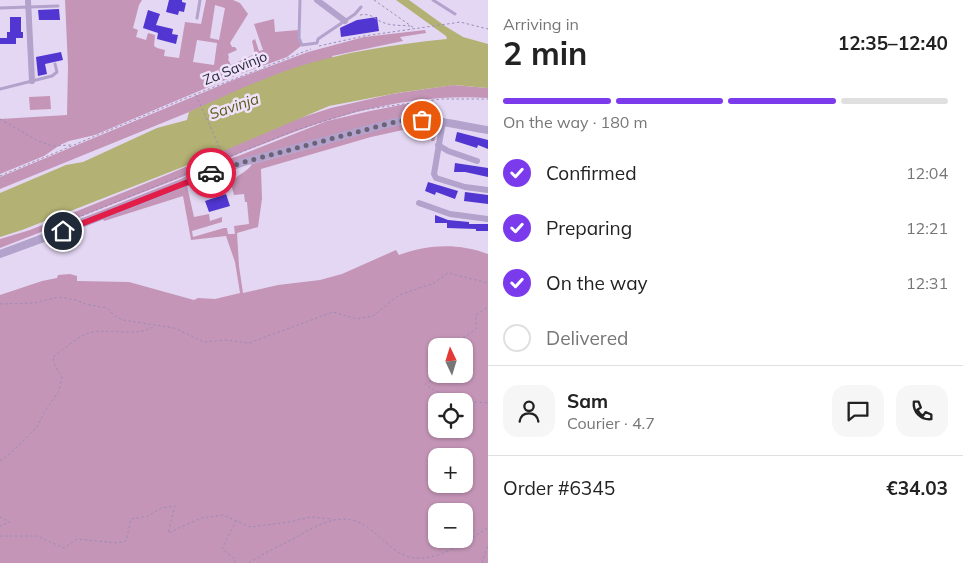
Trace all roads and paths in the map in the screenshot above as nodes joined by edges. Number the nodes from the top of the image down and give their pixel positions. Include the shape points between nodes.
1 (200, 0) edge
2 (300, 0) edge
3 (317, 0) edge
4 (374, 0) edge
5 (434, 0) edge
6 (28, 3) edge
7 (58, 6) dead end
8 (362, 7) dead end
9 (0, 8) edge
10 (455, 14) dead end
11 (361, 15) dead end
12 (196, 18) dead end
13 (345, 21) junction
14 (410, 26) junction
15 (414, 29) junction
16 (488, 29) edge
17 (317, 43) junction
18 (289, 57) junction
19 (55, 64) dead end
20 (32, 81) junction
21 (0, 89) edge
22 (196, 94) junction
23 (488, 99) edge
24 (414, 103) junction
25 (0, 119) edge
26 (406, 120) junction
27 (442, 122) junction
28 (488, 130) edge
29 (75, 144) junction
30 (438, 145) junction
31 (224, 158) junction
32 (477, 162) dead end
33 (0, 176) edge
34 (488, 190) edge
35 (419, 202) dead end
36 (488, 219) edge
37 (46, 230) dead end
38 (0, 254) edge
39 (488, 283) edge
40 (0, 304) edge
41 (488, 307) edge
42 (156, 324) junction
43 (462, 338) edge
44 (428, 382) edge
45 (488, 403) edge
46 (0, 461) edge
47 (0, 517) edge
48 (333, 519) junction
49 (236, 520) junction
50 (0, 526) edge
51 (488, 528) edge
52 (0, 536) edge
53 (488, 544) edge
54 (234, 563) edge
55 (250, 563) edge
56 (482, 563) edge

1 - 12 lane
2 - 17 lane via 300,43 305,46
3 - 13 street
4 - 14 path
5 - 10 lane
6 - 7 lane
6 - 9 lane
6 - 20 street
8 - 13 lane
11 - 14 path via 368,14 393,25
13 - 17 lane via 318,39
14 - 15 path
15 - 16 path, Za Savinjo via 460,22
15 - 18 path, Za Savinjo via 341,40
17 - 18 path
18 - 22 path, Za Savinjo
19 - 20 lane via 56,74
20 - 21 lane
22 - 29 path, Za Savinjo
22 - 31 path
23 - 24 path via 441,99
24 - 26 path
24 - 31 path via 360,110
25 - 29 path via 52,146
26 - 27 street
26 - 38 street via 244,162
27 - 28 street
27 - 30 street
29 - 33 path, Za Savinjo
30 - 32 street
30 - 34 street via 436,178
31 - 37 path
35 - 36 street via 450,214
39 - 42 path via 448,272 434,283 399,295 372,316 357,319 333,312 249,344 225,340 204,342 174,328
40 - 42 path via 67,298 107,308 123,320
41 - 43 path via 476,315 476,329
42 - 46 path via 143,331 88,333 53,357 62,377 60,391 37,427
44 - 45 path via 425,384 439,394
47 - 50 path via 10,522
48 - 49 path via 312,517 250,527
48 - 51 path via 356,520 396,550 414,558 446,552
48 - 55 path
49 - 52 path via 224,515 202,518 168,533 175,506 131,519 126,542 77,539 64,548 37,536
49 - 54 path via 222,550 235,559
53 - 56 path

